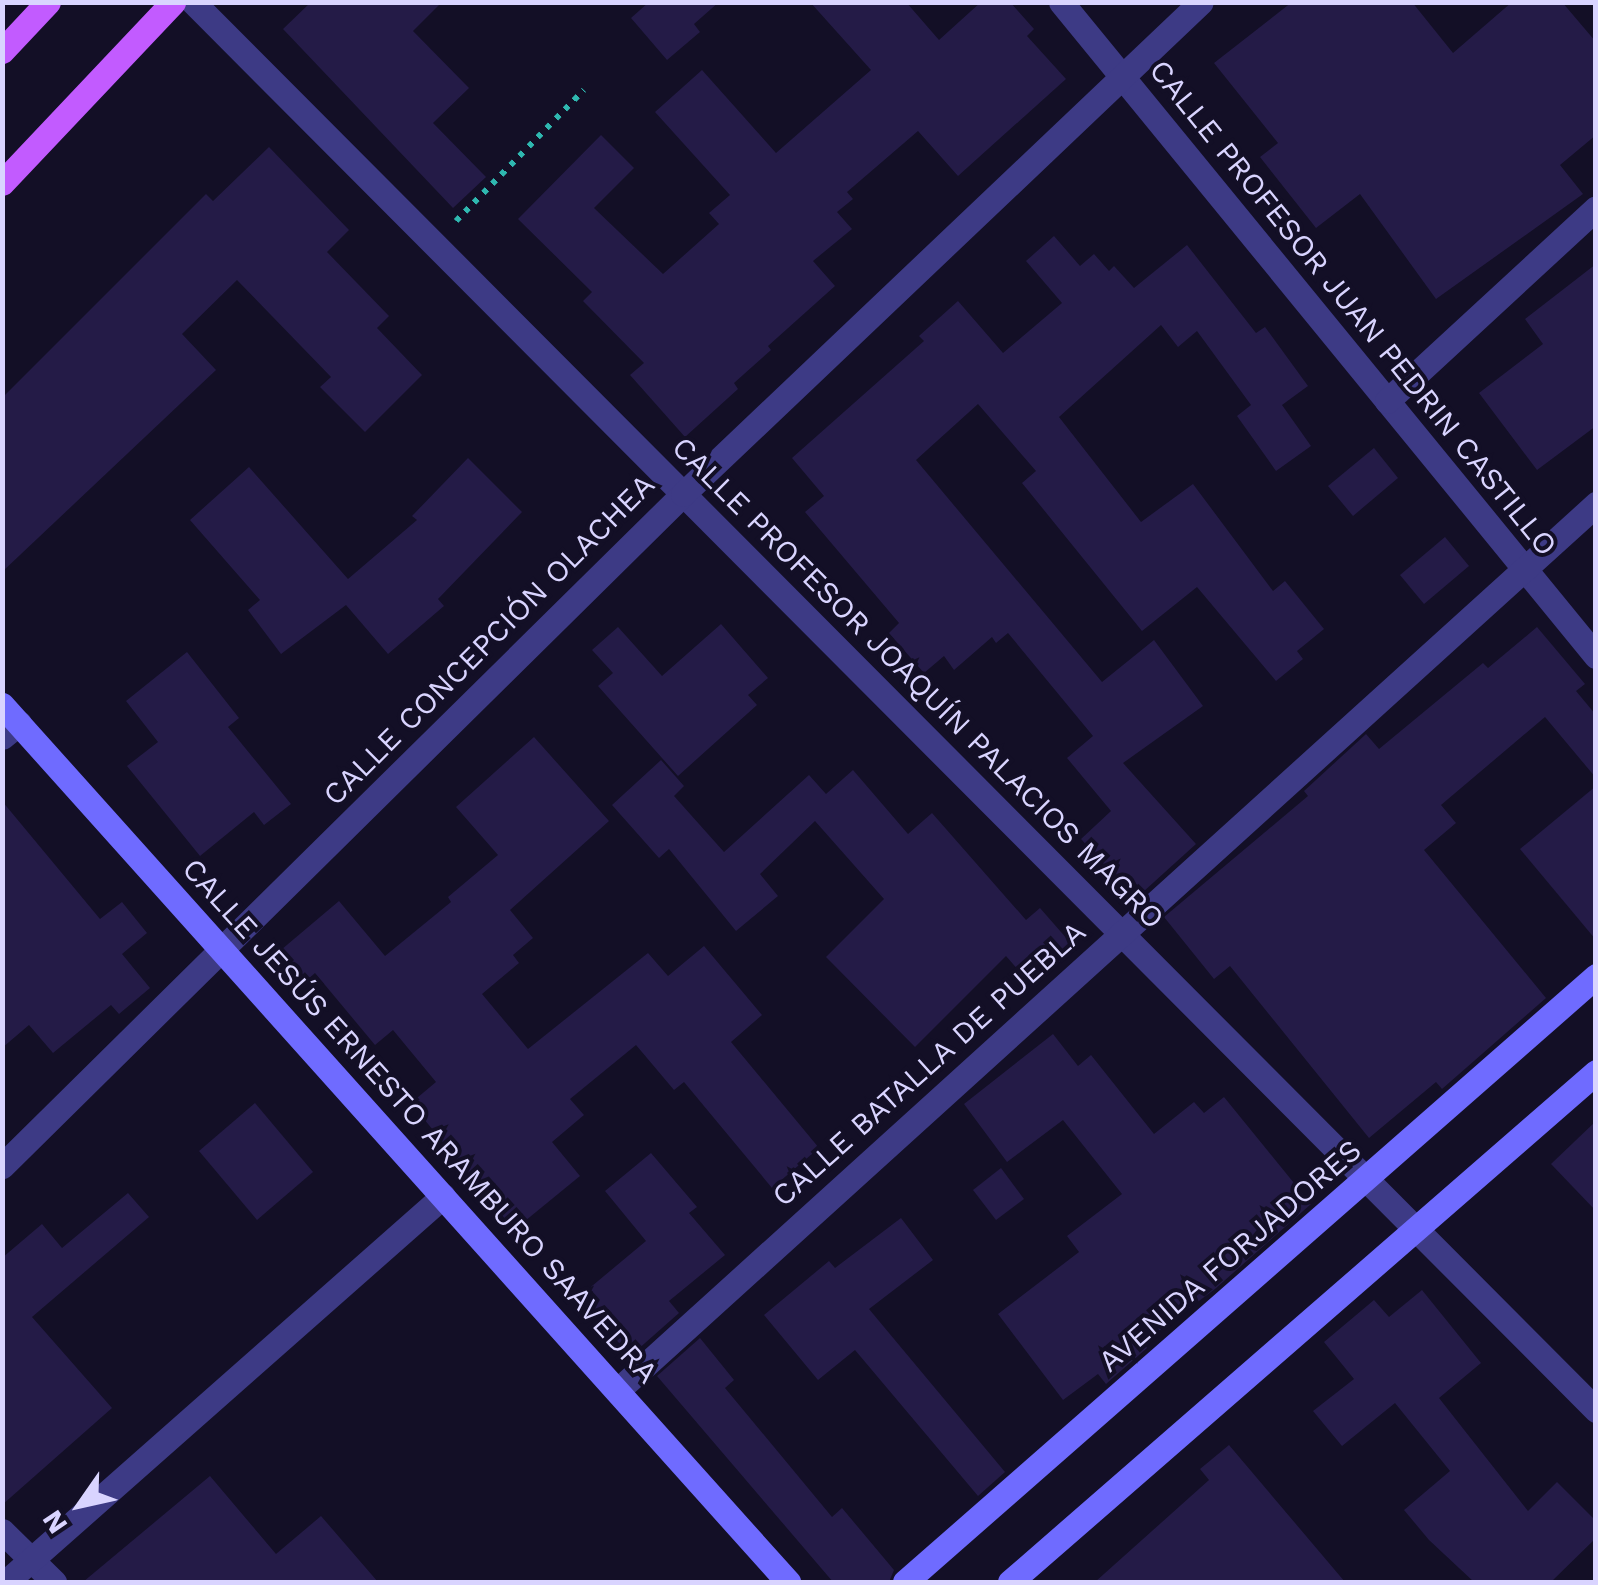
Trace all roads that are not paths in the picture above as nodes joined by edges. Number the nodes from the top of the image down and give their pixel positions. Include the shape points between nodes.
1 (173, 2) edge
2 (193, 2) edge
3 (1060, 2) edge
4 (1201, 2) edge
5 (46, 3) edge
6 (2, 51) edge
7 (1124, 80) junction
8 (2, 182) edge
9 (1596, 208) edge
10 (1387, 401) junction
11 (683, 494) junction
12 (1596, 504) edge
13 (1524, 568) junction
14 (1596, 656) edge
15 (8, 722) edge
16 (1122, 933) junction
17 (222, 950) junction
18 (1596, 976) edge
19 (1596, 1072) edge
20 (2, 1166) edge
21 (1368, 1179) junction
22 (443, 1196) junction
23 (1416, 1227) junction
24 (618, 1390) junction
25 (1596, 1410) edge
26 (2, 1530) edge
27 (32, 1560) junction
28 (6, 1582) edge
29 (54, 1582) edge
30 (788, 1582) edge
31 (905, 1582) edge
32 (1010, 1582) edge

1 - 8 main road
2 - 11 street, CALLE PROFESOR JOAQUÍN PALACIOS MAGRO
3 - 7 street, CALLE PROFESOR JUAN PEDRIN CASTILLO
4 - 7 street, CALLE CONCEPCIÓN OLACHEA
5 - 6 main road
7 - 10 street, CALLE PROFESOR JUAN PEDRIN CASTILLO
7 - 11 street, CALLE CONCEPCIÓN OLACHEA
9 - 10 street
10 - 13 street, CALLE PROFESOR JUAN PEDRIN CASTILLO
11 - 16 street, CALLE PROFESOR JOAQUÍN PALACIOS MAGRO
11 - 17 street, CALLE CONCEPCIÓN OLACHEA
12 - 13 street, CALLE BATALLA DE PUEBLA
13 - 14 street, CALLE PROFESOR JUAN PEDRIN CASTILLO
13 - 16 street, CALLE BATALLA DE PUEBLA
15 - 17 main road, CALLE JESÚS ERNESTO ARAMBURO SAAVEDRA
16 - 21 street, CALLE PROFESOR JOAQUÍN PALACIOS MAGRO
16 - 24 street, CALLE BATALLA DE PUEBLA
17 - 20 street, CALLE CONCEPCIÓN OLACHEA
17 - 22 main road, CALLE JESÚS ERNESTO ARAMBURO SAAVEDRA
18 - 21 main road, AVENIDA FORJADORES
19 - 23 main road
21 - 23 street, CALLE PROFESOR JOAQUÍN PALACIOS MAGRO
21 - 31 main road, AVENIDA FORJADORES
22 - 24 main road, CALLE JESÚS ERNESTO ARAMBURO SAAVEDRA
22 - 27 street
23 - 25 street, CALLE PROFESOR JOAQUÍN PALACIOS MAGRO
23 - 32 main road
24 - 30 main road, CALLE JESÚS ERNESTO ARAMBURO SAAVEDRA
26 - 27 street
27 - 28 street
27 - 29 street

